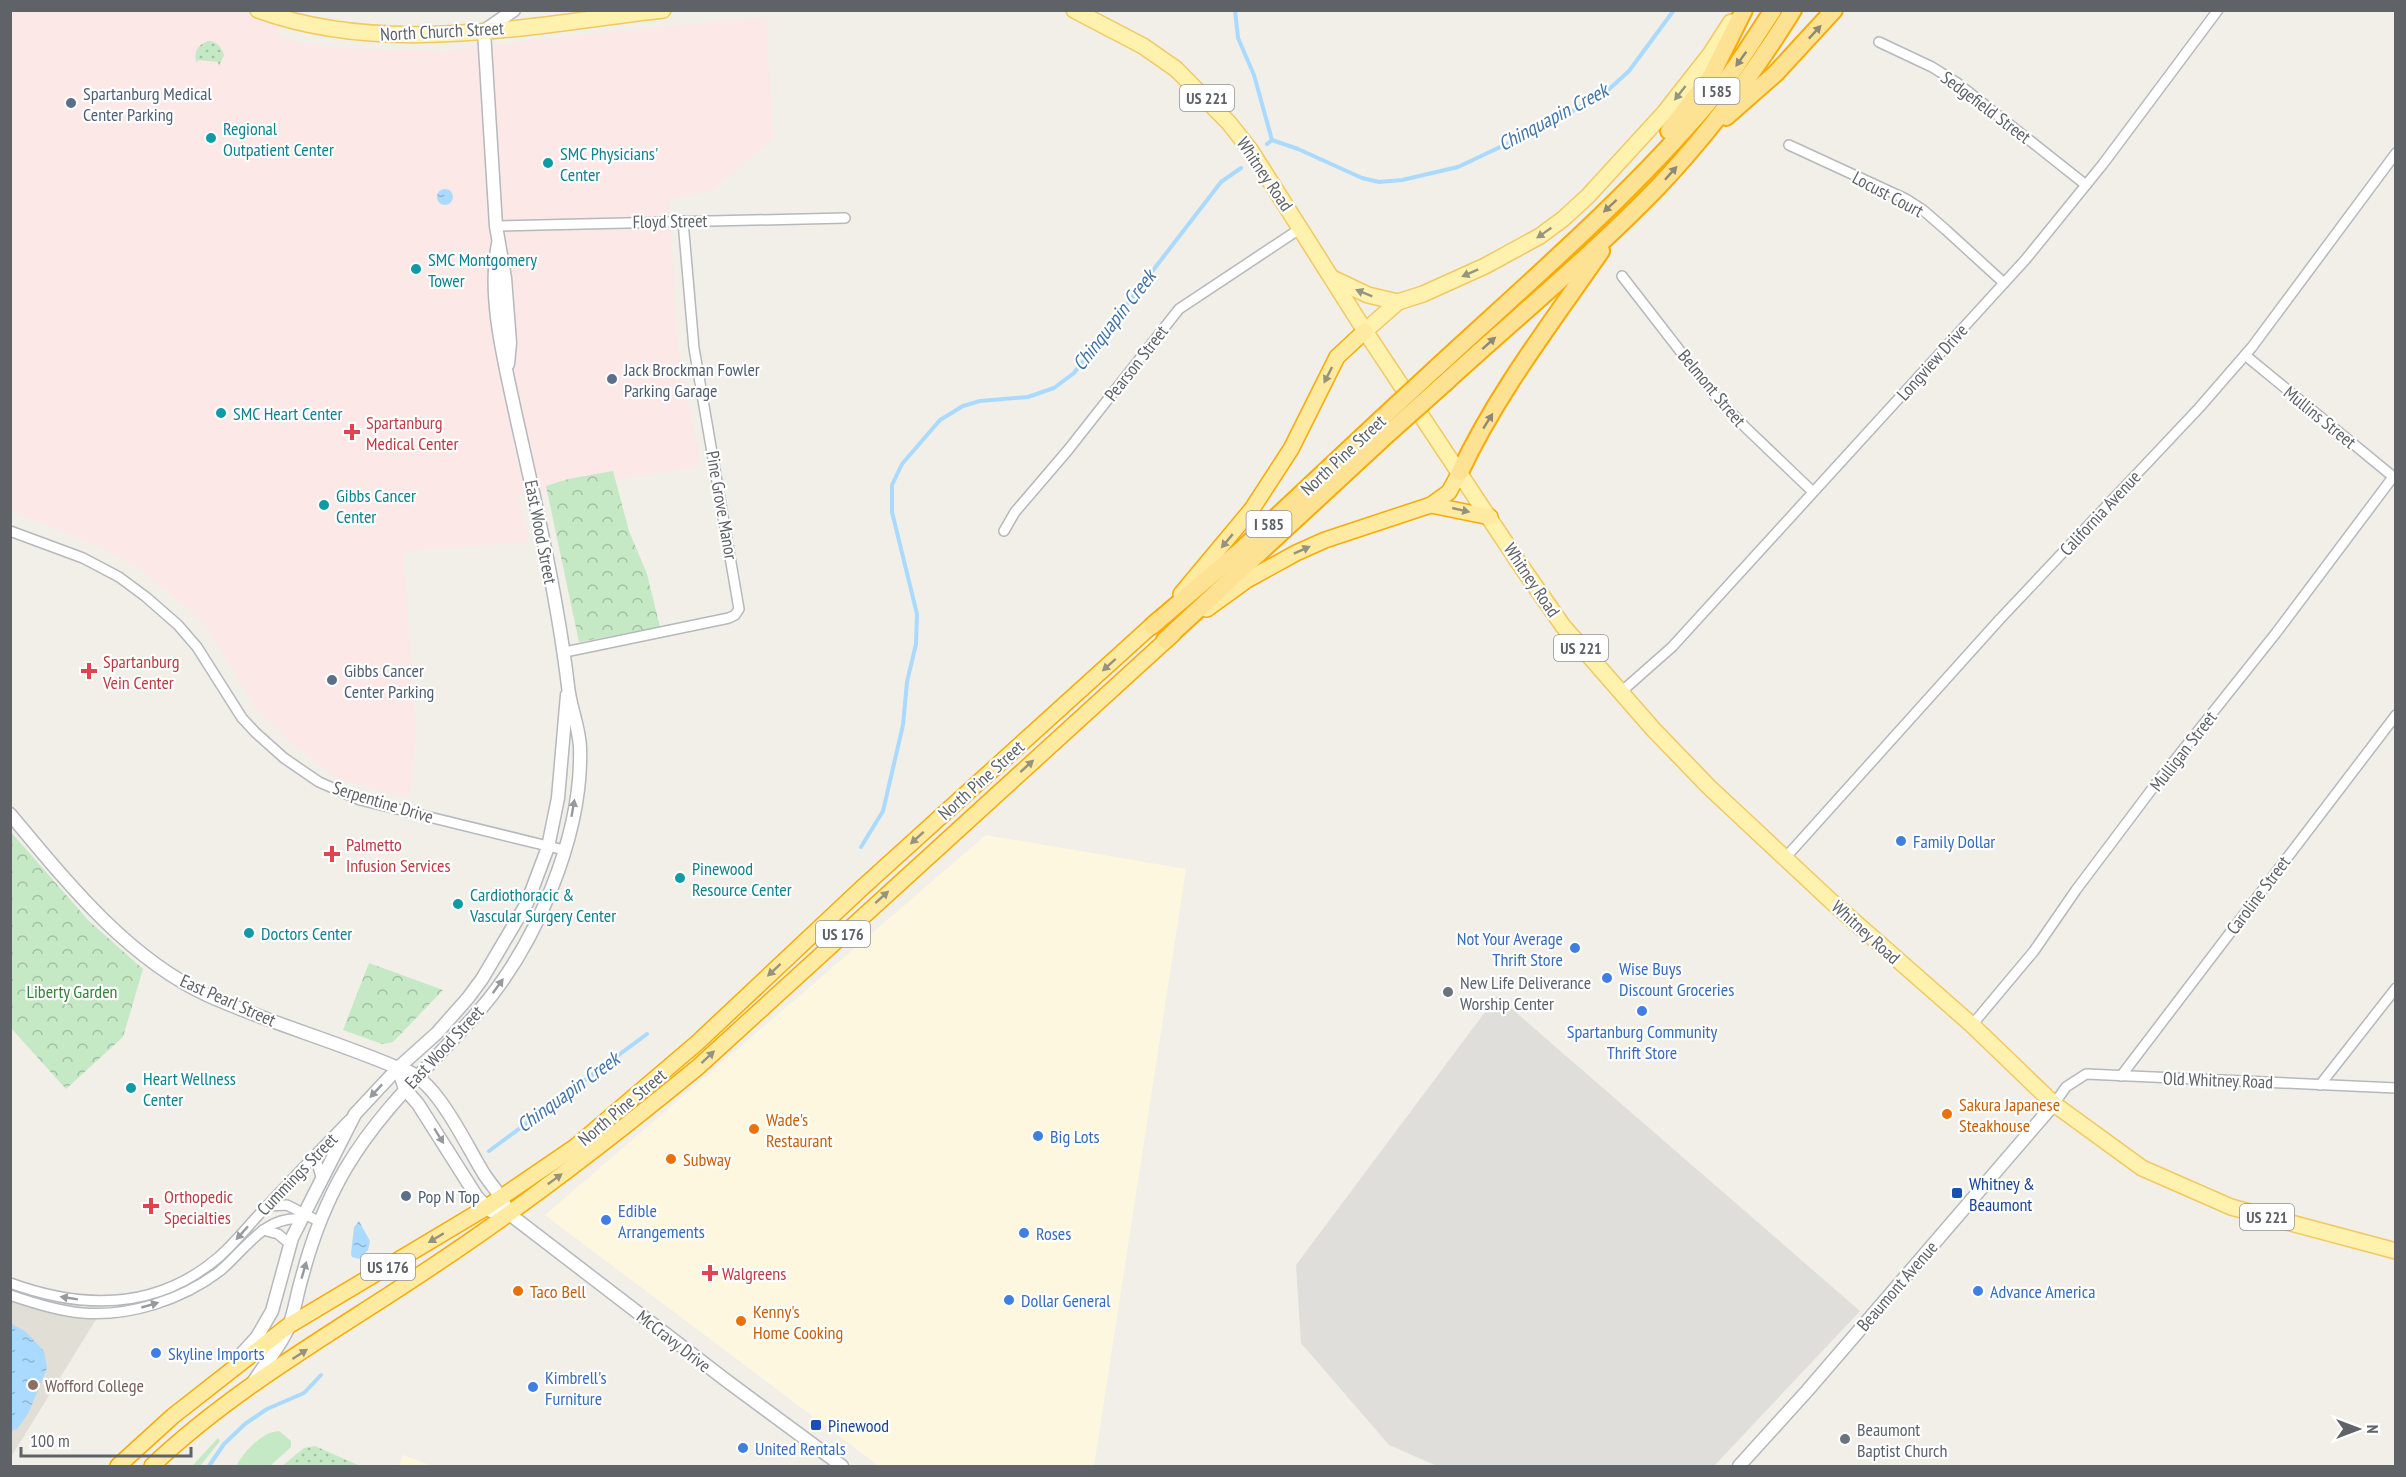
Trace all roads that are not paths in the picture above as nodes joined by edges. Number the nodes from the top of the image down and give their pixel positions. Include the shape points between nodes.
1 (258, 10) edge
2 (514, 10) edge
3 (663, 10) edge
4 (1074, 10) edge
5 (1736, 10) edge
6 (1744, 10) edge
7 (1773, 10) edge
8 (1793, 10) edge
9 (1834, 10) edge
10 (2218, 10) edge
11 (484, 30) junction
12 (1878, 42) dead end
13 (1789, 145) dead end
14 (1693, 148) junction
15 (2396, 153) edge
16 (1651, 164) junction
17 (2086, 185) junction
18 (845, 218) dead end
19 (683, 221) junction
20 (496, 226) junction
21 (1618, 226) junction
22 (1300, 228) junction
23 (1622, 276) dead end
24 (1332, 278) junction
25 (2004, 283) junction
26 (1398, 302) junction
27 (1365, 331) junction
28 (2245, 355) junction
29 (1441, 375) junction
30 (1386, 425) junction
31 (1460, 472) junction
32 (2394, 478) edge
33 (1812, 491) junction
34 (1431, 505) junction
35 (1490, 517) junction
36 (10, 531) edge
37 (1004, 531) dead end
38 (1152, 626) junction
39 (1165, 640) junction
40 (565, 652) junction
41 (568, 691) junction
42 (1621, 692) junction
43 (2396, 715) edge
44 (10, 814) edge
45 (548, 847) junction
46 (564, 850) junction
47 (1786, 857) junction
48 (2396, 988) edge
49 (1972, 1025) junction
50 (398, 1068) junction
51 (416, 1076) junction
52 (2121, 1076) junction
53 (2320, 1085) junction
54 (2396, 1088) edge
55 (405, 1089) junction
56 (2054, 1104) junction
57 (355, 1114) junction
58 (315, 1155) junction
59 (321, 1177) junction
60 (503, 1197) junction
61 (267, 1206) junction
62 (487, 1208) junction
63 (508, 1213) junction
64 (303, 1216) junction
65 (320, 1222) junction
66 (263, 1230) junction
67 (290, 1244) junction
68 (2396, 1251) edge
69 (10, 1283) edge
70 (10, 1295) edge
71 (288, 1326) junction
72 (221, 1377) junction
73 (251, 1386) junction
74 (118, 1467) edge
75 (152, 1467) edge
76 (842, 1467) edge
77 (1739, 1467) edge

1 - 11 main road, North Church Street via 316,27 392,36
2 - 11 street
3 - 11 main road, North Church Street
4 - 22 main road, Whitney Road / US 221 via 1143,46 1204,94 1251,151
5 -> 26 main road via 1711,53 1664,113 1563,219 1485,266
6 - 16 highway via 1710,78 1664,137
7 -> 16 highway, North Pine Street / I 585 via 1708,103
8 - 14 highway, North Pine Street / I 585
14 -> 9 highway via 1776,73
10 - 17 street, Longview Drive
11 - 20 street, East Wood Street
12 - 17 street, Sedgefield Street via 1956,82
13 - 25 street, Locust Court via 1906,199
21 -> 14 highway, North Pine Street / I 585
15 - 28 street, California Avenue
16 -> 29 highway, North Pine Street / I 585
17 - 25 street, Longview Drive
18 - 19 street, Floyd Street
19 - 20 street, Floyd Street
19 - 40 street, Pine Grove Manor via 694,348 739,609 729,618
20 - 40 street, East Wood Street via 510,344 507,374
29 -> 21 highway, North Pine Street / I 585
31 -> 21 highway via 1542,334
22 - 24 main road, Whitney Road / US 221
22 - 37 street, Pearson Street via 1179,309 1015,512
23 - 33 street, Belmont Street via 1715,396
26 -> 24 main road via 1368,295
24 - 27 main road, Whitney Road / US 221
25 - 33 street, Longview Drive
26 - 27 main road
27 - 31 main road, Whitney Road / US 221
27 -> 38 highway via 1337,357 1291,449 1252,509
28 - 32 street, Mullins Street
28 - 47 street, California Avenue via 1992,627
29 - 30 highway, North Pine Street / I 585, bridge
30 - 38 highway, North Pine Street / I 585
30 - 39 highway, North Pine Street / I 585
31 - 34 highway via 1449,492
31 - 35 main road, Whitney Road / US 221
32 - 49 street, Mulligan Street via 2155,785 2034,951
33 - 42 street, Longview Drive via 1671,647
34 -> 35 highway
39 -> 34 highway via 1247,580 1296,553
35 - 42 main road, Whitney Road / US 221 via 1563,626
36 - 45 street, Serpentine Drive via 83,558 146,597 197,647 255,732 319,782 360,800
38 -> 60 highway, North Pine Street / US 176 via 697,1043 575,1147
63 -> 39 highway, North Pine Street / US 176 via 698,1067
40 - 41 street, East Wood Street
41 - 45 street, East Wood Street via 558,798
46 -> 41 street, East Wood Street via 575,802 580,748
42 - 47 main road, Whitney Road / US 221 via 1684,762
43 - 52 street, Caroline Street
44 - 50 street, East Pearl Street via 98,913 138,950 184,982 240,1008
45 - 46 street, Serpentine Drive
45 - 50 street, East Wood Street via 527,903 482,979 437,1033
51 -> 46 street, East Wood Street via 481,1008 510,969 544,907
47 - 49 main road, Whitney Road / US 221
48 - 53 street
49 - 56 main road, Whitney Road / US 221
50 - 51 street, East Pearl Street via 408,1069
50 - 55 street
50 -> 57 street, East Wood Street
51 - 55 street, East Wood Street
51 - 60 street, East Pearl Street via 440,1102
52 - 53 street, Old Whitney Road
52 - 56 street, Old Whitney Road via 2086,1074 2066,1087
53 - 54 street, Old Whitney Road
55 -> 62 street via 468,1186
55 - 65 street, East Wood Street via 357,1150
56 - 68 main road, US 221 via 2142,1168 2184,1187 2231,1207
56 - 77 street, Beaumont Avenue
57 - 58 street, Cummings Street
57 - 59 street, East Wood Street
58 - 59 street
58 - 61 street, Cummings Street
59 - 64 street, East Wood Street
60 - 62 highway, North Pine Street / US 176
60 - 63 street, East Pearl Street
61 - 64 street via 287,1205
61 -> 69 street, Cummings Street via 204,1269 149,1295 99,1302 60,1297
62 - 63 street
62 -> 71 highway, North Pine Street / US 176
73 -> 63 highway, North Pine Street / US 176
63 - 76 street, McCravy Drive
64 - 65 street
64 - 66 street, Cummings Street via 281,1219
64 - 67 street, East Wood Street
71 -> 65 street, East Wood Street
66 - 67 street via 278,1234
70 -> 66 street, Cummings Street via 79,1313 141,1308 203,1282
67 - 72 street, East Wood Street via 266,1324
71 - 72 highway, North Pine Street / US 176
71 - 73 street, East Wood Street
72 - 74 highway, North Pine Street / US 176
73 - 75 highway, North Pine Street / US 176

